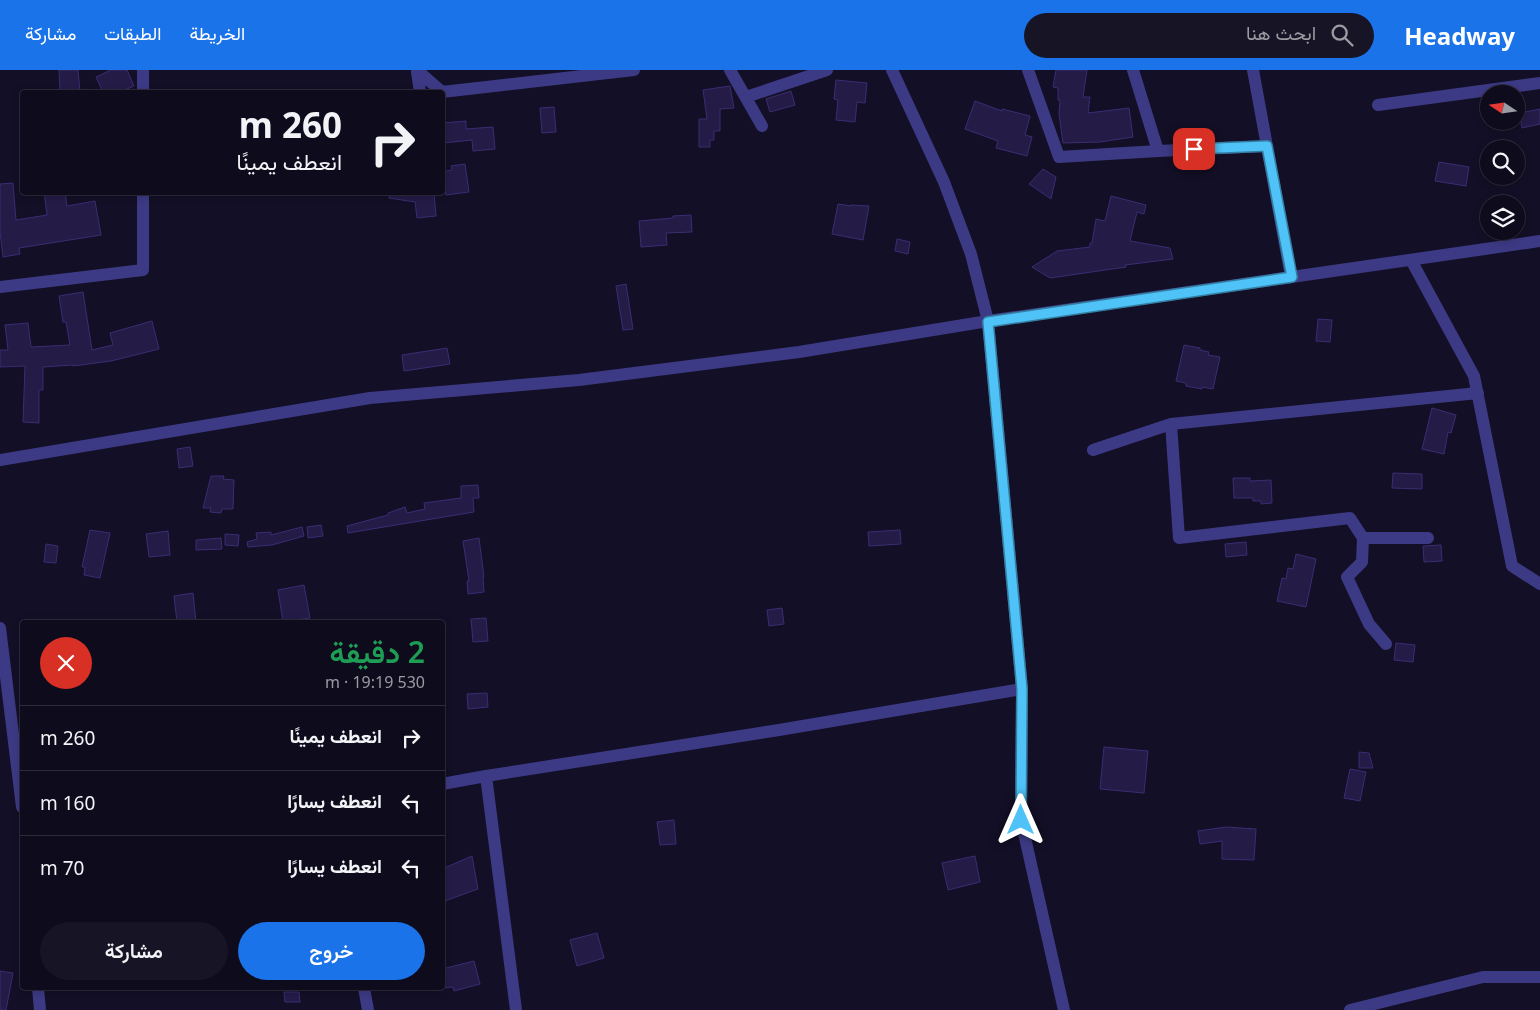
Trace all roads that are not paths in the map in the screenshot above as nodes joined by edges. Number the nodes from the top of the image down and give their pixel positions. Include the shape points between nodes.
1 (143, 70) edge
2 (634, 70) edge
3 (730, 70) edge
4 (827, 70) edge
5 (892, 70) edge
6 (1028, 70) edge
7 (1133, 70) edge
8 (1253, 70) edge
9 (417, 71) edge
10 (1540, 83) edge
11 (143, 90) edge
12 (420, 90) edge
13 (440, 90) edge
14 (445, 92) edge
15 (746, 97) junction
16 (1378, 105) dead end
17 (762, 126) dead end
18 (1267, 146) junction
19 (1158, 151) junction
20 (143, 195) edge
21 (1540, 240) edge
22 (1411, 260) junction
23 (1292, 277) junction
24 (0, 286) edge
25 (988, 322) junction
26 (1478, 393) junction
27 (1170, 424) junction
28 (1093, 450) dead end
29 (0, 460) edge
30 (1363, 538) junction
31 (1428, 538) dead end
32 (1540, 584) edge
33 (0, 628) edge
34 (1386, 644) dead end
35 (1022, 689) junction
36 (486, 776) junction
37 (445, 783) edge
38 (20, 791) edge
39 (1540, 977) edge
40 (38, 990) edge
41 (364, 990) edge
42 (40, 1010) edge
43 (368, 1010) edge
44 (516, 1010) edge
45 (1064, 1010) edge
46 (1350, 1010) edge

1 - 11 street
2 - 14 street
3 - 15 street
4 - 15 street
5 - 25 street via 944,182 972,254
6 - 19 street via 1059,157
7 - 19 street
8 - 18 street
9 - 12 street
9 - 13 street
10 - 16 street
15 - 17 street
18 - 19 street
18 - 23 street
20 - 24 street via 143,270
21 - 22 street
22 - 23 street
22 - 26 street via 1474,376
23 - 25 street
25 - 29 street via 799,352 598,378 370,398
25 - 35 street
26 - 27 street
26 - 32 street via 1512,566
27 - 28 street
27 - 30 street via 1179,538 1350,518
30 - 31 street
30 - 34 street via 1362,562 1348,577 1369,624
33 - 38 street
35 - 36 street
35 - 45 street via 1021,820
36 - 37 street
36 - 44 street
39 - 46 street via 1483,978
40 - 42 street
41 - 43 street

